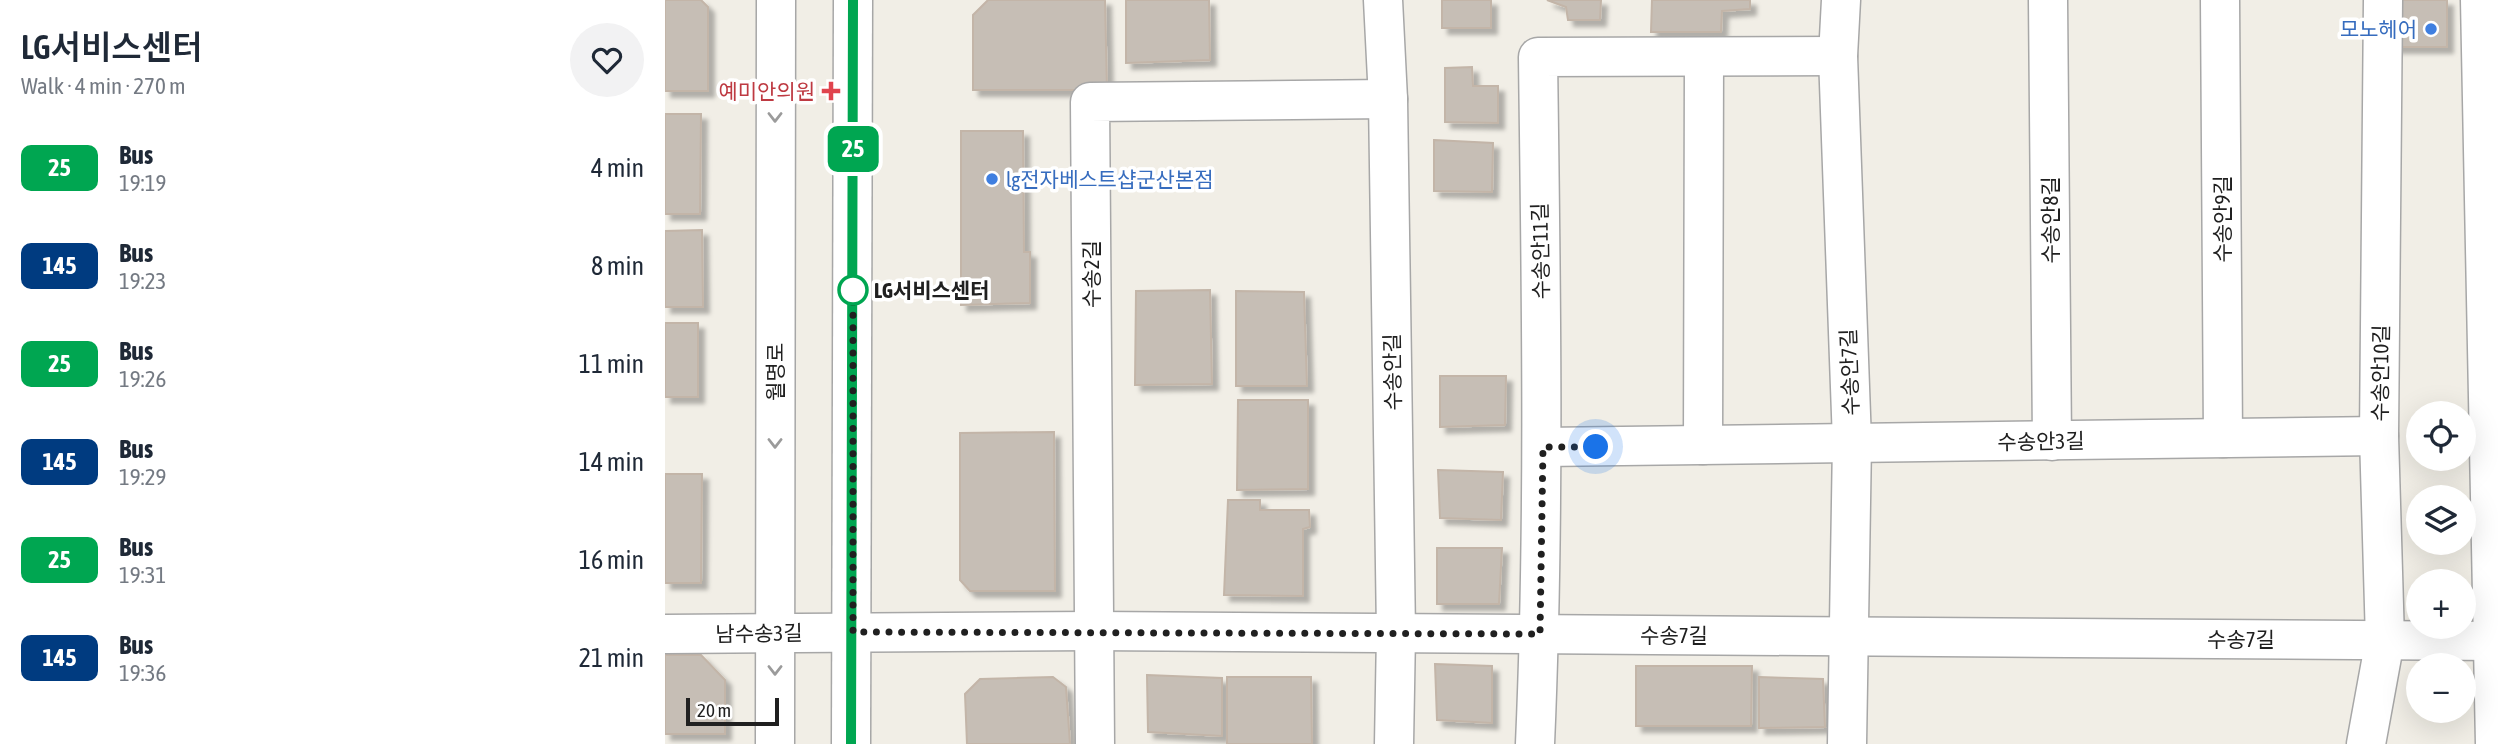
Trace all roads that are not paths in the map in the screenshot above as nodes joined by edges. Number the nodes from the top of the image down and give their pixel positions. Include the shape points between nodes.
1 (776, 0) edge
2 (853, 0) edge
3 (1383, 0) edge
4 (1841, 0) edge
5 (2048, 0) edge
6 (2220, 0) edge
7 (2383, 0) edge
8 (2480, 0) edge
9 (1838, 56) junction
10 (1704, 57) junction
11 (1388, 99) junction
12 (2379, 436) junction
13 (2223, 438) junction
14 (2052, 441) junction
15 (1852, 442) junction
16 (1703, 445) junction
17 (1543, 447) junction
18 (1093, 631) junction
19 (775, 632) junction
20 (853, 632) junction
21 (1396, 633) junction
22 (665, 634) edge
23 (1540, 634) junction
24 (1849, 635) junction
25 (2385, 640) junction
26 (2496, 641) edge
27 (775, 744) edge
28 (851, 744) edge
29 (1095, 744) edge
30 (1394, 744) edge
31 (1535, 744) edge
32 (1847, 744) edge
33 (2366, 744) edge
34 (2495, 744) edge

1 -> 19 street, 월명로
2 - 20 street
3 - 11 street, 수송안길
4 - 9 street, 수송안7길
5 - 14 street, 수송안8길
6 - 13 street, 수송안9길
7 - 12 street, 수송안10길
8 - 26 street
9 - 10 street, 수송안11길
9 - 15 street, 수송안7길
10 - 16 street
10 - 17 street, 수송안11길 via 1538,57
11 - 18 street, 수송2길 via 1090,102
11 - 21 street, 수송안길
12 - 13 street, 수송안3길
12 - 25 street, 수송안10길
13 - 14 street, 수송안3길
14 - 15 street, 수송안3길
15 - 16 street, 수송안3길
15 - 24 street, 수송안7길
16 - 17 street, 수송안3길
17 - 23 street, 수송안11길
18 - 20 street, 수송7길
18 - 21 street, 수송7길
18 - 29 street, 수송2길
19 - 20 street, 남수송3길
19 - 22 street, 남수송3길
19 -> 27 street, 월명로
20 - 28 street
21 - 23 street, 수송7길
21 - 30 street, 수송안길
23 - 24 street, 수송7길
23 - 31 street, 수송안11길
24 - 25 street, 수송7길
24 - 32 street, 수송안7길
25 - 26 street, 수송7길
25 - 33 street, 수송안10길
26 - 34 street

